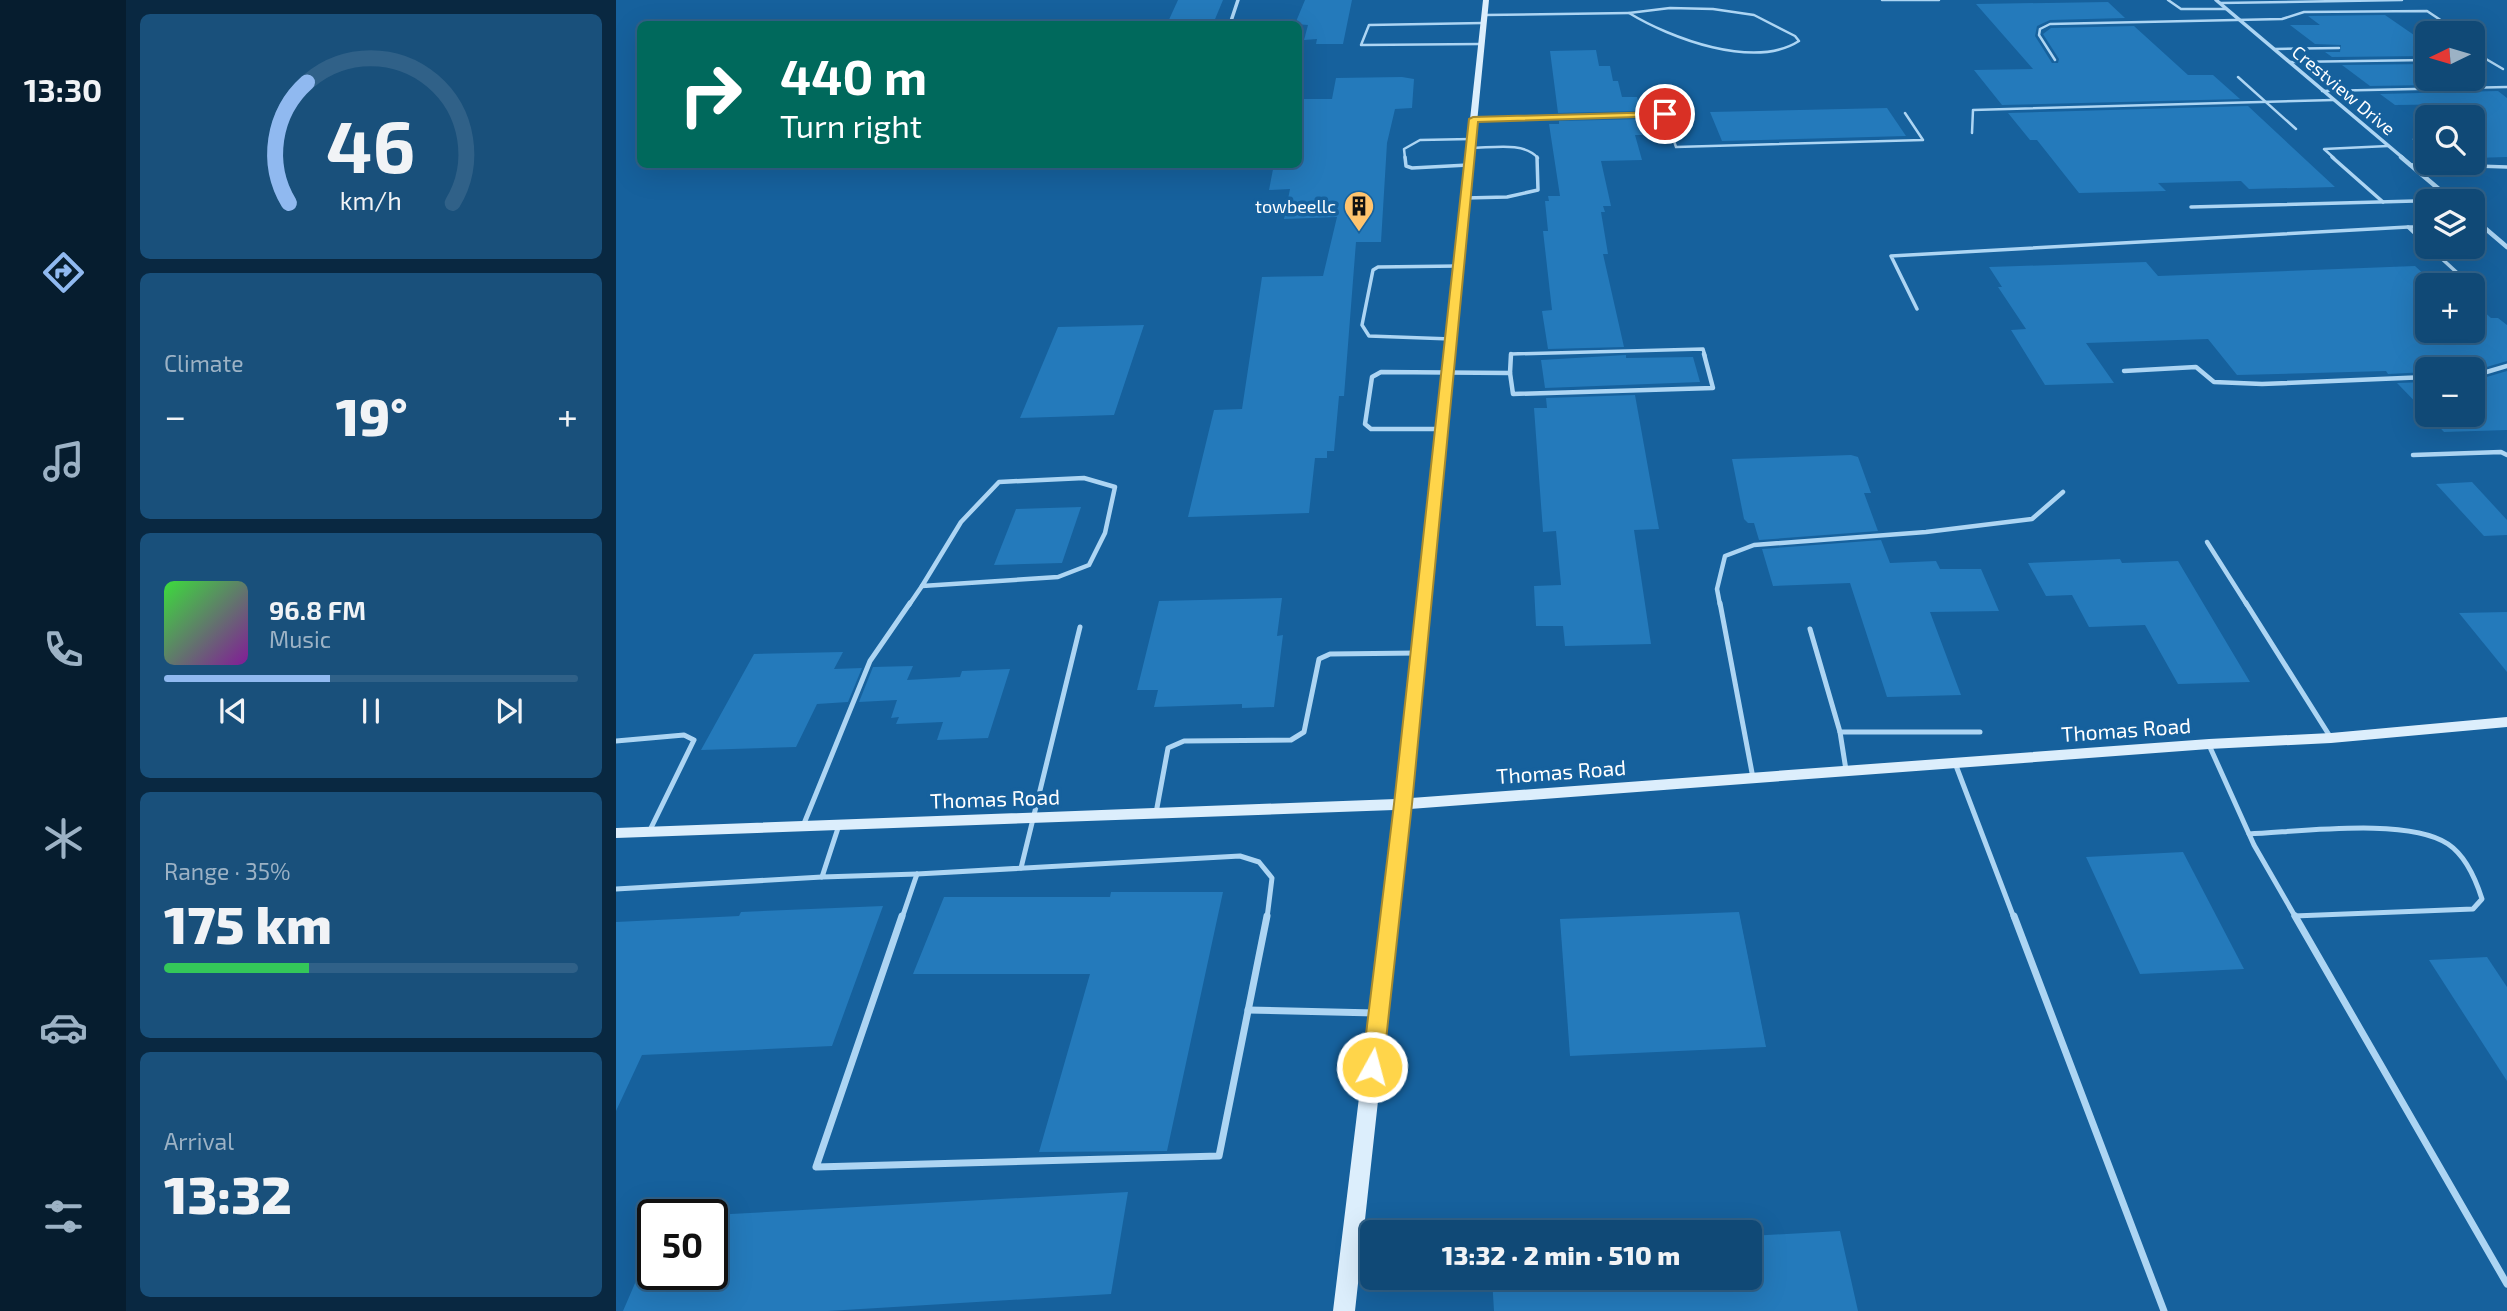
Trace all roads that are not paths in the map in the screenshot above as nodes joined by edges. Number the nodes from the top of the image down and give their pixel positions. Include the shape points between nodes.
1 (1238, 0) edge
2 (1882, 0) edge
3 (1933, 0) edge
4 (1939, 0) edge
5 (2168, 0) edge
6 (2402, 0) edge
7 (2218, 2) edge
8 (2226, 9) junction
9 (1484, 12) edge
10 (1629, 13) junction
11 (2239, 20) junction
12 (1231, 21) edge
13 (2442, 21) edge
14 (1481, 44) junction
15 (2339, 48) dead end
16 (2274, 49) junction
17 (2485, 59) edge
18 (2054, 60) dead end
19 (2415, 60) edge
20 (2290, 62) junction
21 (2502, 69) dead end
22 (2238, 77) dead end
23 (2507, 87) edge
24 (2322, 91) junction
25 (2333, 100) junction
26 (2266, 101) junction
27 (1905, 113) dead end
28 (1473, 119) junction
29 (2296, 129) dead end
30 (1972, 133) dead end
31 (1471, 143) junction
32 (2388, 146) junction
33 (1468, 164) junction
34 (2410, 165) junction
35 (2415, 165) edge
36 (2507, 167) edge
37 (2485, 168) edge
38 (2438, 189) edge
39 (1465, 198) junction
40 (2383, 202) junction
41 (2415, 202) edge
42 (2191, 207) dead end
43 (2408, 227) junction
44 (2415, 227) edge
45 (2485, 228) edge
46 (2415, 234) edge
47 (2507, 247) edge
48 (2442, 259) edge
49 (1458, 266) junction
50 (2457, 273) edge
51 (1917, 309) dead end
52 (1451, 339) junction
53 (2507, 366) edge
54 (2124, 371) dead end
55 (2485, 372) edge
56 (1447, 373) junction
57 (1510, 373) junction
58 (2415, 378) edge
59 (1441, 429) junction
60 (2507, 454) edge
61 (2413, 455) dead end
62 (2063, 492) dead end
63 (2207, 542) dead end
64 (922, 586) junction
65 (1080, 626) dead end
66 (1810, 628) dead end
67 (1418, 653) junction
68 (2507, 722) edge
69 (1840, 732) junction
70 (1980, 732) dead end
71 (2331, 738) junction
72 (616, 741) edge
73 (2209, 744) junction
74 (1955, 763) junction
75 (1846, 771) junction
76 (1753, 778) junction
77 (1403, 804) junction
78 (1156, 813) junction
79 (1035, 817) junction
80 (839, 825) junction
81 (803, 826) junction
82 (649, 832) junction
83 (616, 833) edge
84 (2249, 834) junction
85 (1021, 868) junction
86 (917, 874) junction
87 (822, 877) junction
88 (616, 889) edge
89 (2294, 916) junction
90 (1248, 1010) junction
91 (1379, 1013) junction
92 (2507, 1284) edge
93 (1344, 1311) edge
94 (2164, 1311) edge

1 - 12 street
2 - 3 lane
3 - 4 lane
5 - 8 lane via 2182,9
6 - 7 lane
7 - 8 street, Crestview Drive
8 - 11 street, Crestview Drive
9 - 10 lane
9 - 14 main road
9 - 14 lane via 1369,26 1361,45
10 - 10 lane via 1670,8 1754,15 1799,41 1761,51 1715,49 1653,29
11 - 13 lane via 2282,19 2304,12 2427,11
11 - 16 street, Crestview Drive
11 - 18 lane via 2050,24 2040,29 2039,35
14 - 28 main road
15 - 16 lane
16 - 20 street, Crestview Drive
17 - 21 lane
19 - 20 lane
20 - 24 street, Crestview Drive
22 - 26 lane
23 - 24 lane
24 - 25 street, Crestview Drive
25 - 26 lane
25 - 32 street, Crestview Drive
26 - 29 lane
26 - 30 lane via 1973,110
27 - 28 lane via 1923,140 1676,147 1665,114
28 - 31 main road
31 - 33 main road
31 - 33 lane via 1420,140 1404,149 1406,166 1412,168
31 - 39 lane via 1529,150 1538,157 1538,190 1507,197
32 - 34 street, Crestview Drive
32 - 40 lane via 2324,149
33 - 39 main road
34 - 35 lane
34 - 38 street, Crestview Drive
36 - 37 lane
39 - 49 main road
40 - 41 lane
40 - 42 lane
43 - 44 lane
43 - 46 lane
43 - 51 lane via 1891,256
45 - 47 street
48 - 50 lane
49 - 52 main road
49 - 52 lane via 1373,270 1362,325 1369,336
52 - 56 main road
53 - 55 lane
54 - 58 lane via 2196,367 2214,382 2262,384
56 - 57 lane
56 - 59 main road
56 - 59 lane via 1381,372 1372,377 1365,424 1371,429
57 - 57 lane via 1513,394 1713,388 1703,349 1511,354
59 - 67 main road
60 - 61 lane
62 - 76 lane via 2032,519 1754,545 1725,556 1717,589
63 - 71 lane
64 - 64 lane via 961,522 999,482 1084,478 1115,487 1105,533 1089,565 1058,576
64 - 81 lane via 870,661
65 - 79 lane
66 - 69 lane
67 - 77 main road
67 - 78 lane via 1330,653 1319,659 1304,732 1291,740 1184,741 1168,748
68 - 71 main road, Thomas Road
69 - 70 lane
69 - 75 lane
71 - 73 main road, Thomas Road
72 - 82 lane via 684,735 694,740
73 - 74 main road, Thomas Road
73 - 84 lane
74 - 75 main road, Thomas Road
74 - 94 lane
75 - 76 main road, Thomas Road
76 - 77 main road, Thomas Road
77 - 78 main road, Thomas Road
77 - 91 main road
78 - 79 main road, Thomas Road
79 - 80 main road, Thomas Road
79 - 85 lane
80 - 81 main road, Thomas Road
80 - 87 lane
81 - 82 main road, Thomas Road
82 - 83 main road, Thomas Road
84 - 89 lane
84 - 89 lane via 2424,832 2449,843 2475,879 2483,899 2473,909
85 - 86 lane
85 - 90 lane via 1240,856 1259,862 1272,878
86 - 87 lane
86 - 90 lane via 816,1167 1219,1156
87 - 88 lane
89 - 92 lane
90 - 91 lane
91 - 93 main road

